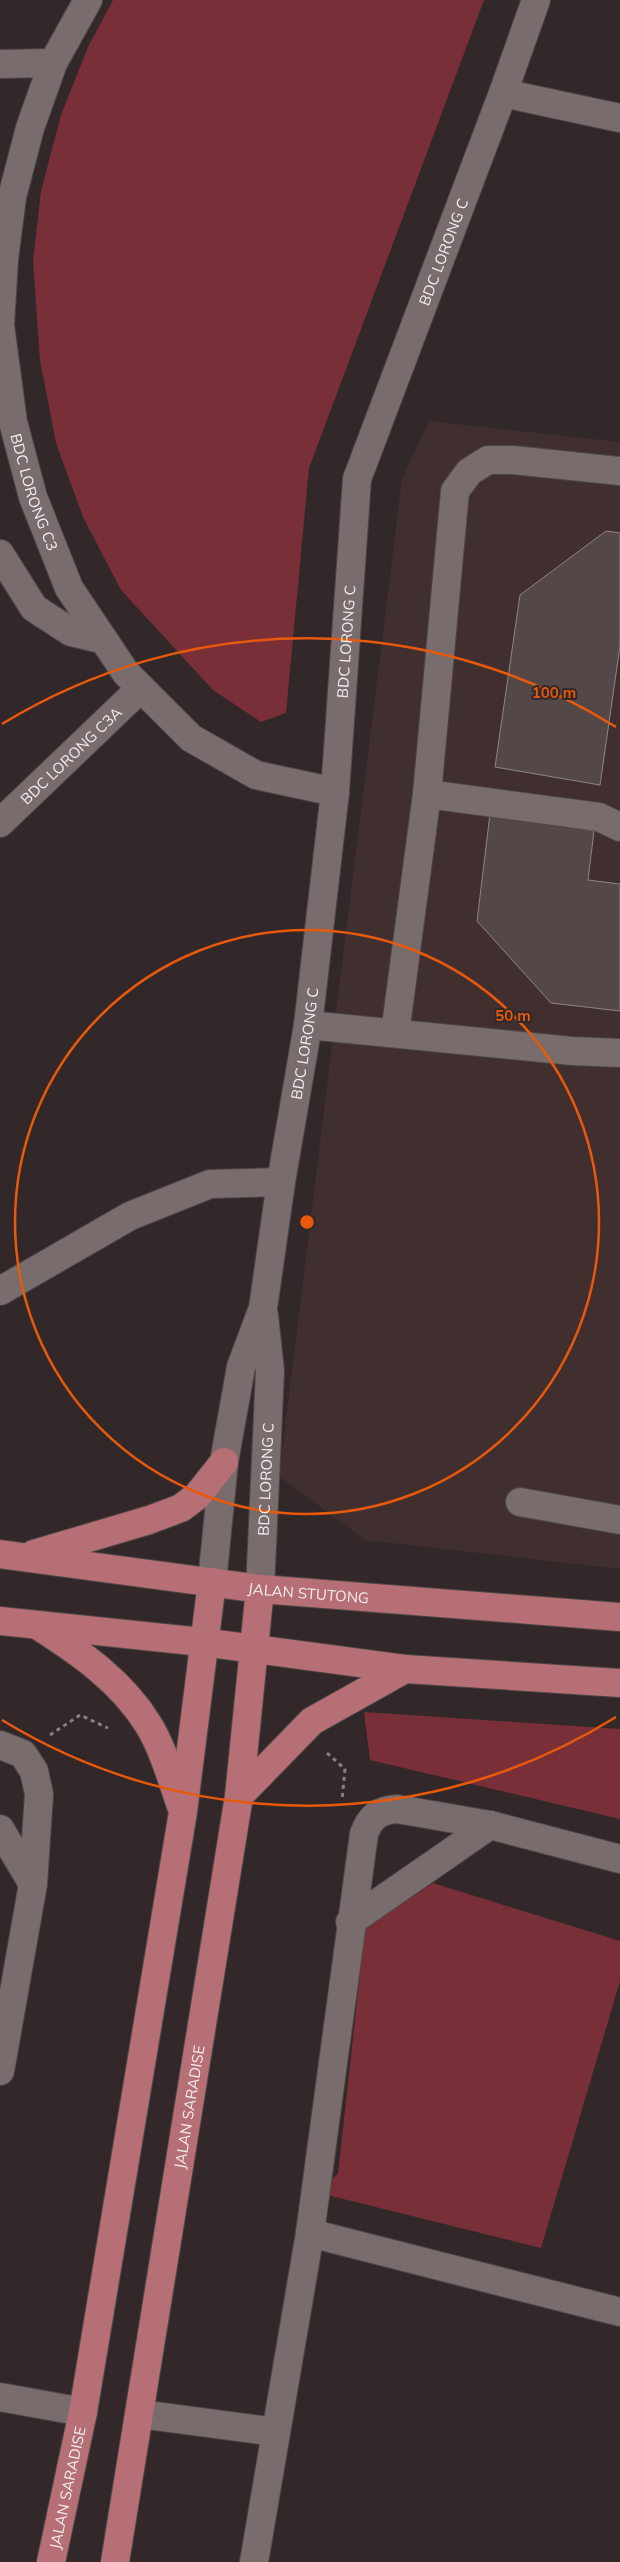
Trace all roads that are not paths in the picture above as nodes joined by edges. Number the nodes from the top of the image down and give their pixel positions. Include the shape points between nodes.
1 (88, 0) edge
2 (536, 0) edge
3 (53, 63) junction
4 (0, 64) edge
5 (503, 93) junction
6 (620, 118) edge
7 (2, 250) edge
8 (0, 325) edge
9 (620, 471) edge
10 (0, 554) edge
11 (104, 640) junction
12 (141, 688) junction
13 (335, 792) junction
14 (427, 794) junction
15 (0, 823) edge
16 (620, 827) edge
17 (308, 1025) junction
18 (395, 1033) junction
19 (620, 1053) edge
20 (281, 1182) junction
21 (0, 1291) edge
22 (263, 1308) junction
23 (224, 1462) junction
24 (520, 1502) dead end
25 (620, 1520) edge
26 (13, 1555) edge
27 (212, 1582) junction
28 (260, 1589) junction
29 (620, 1617) edge
30 (0, 1621) edge
31 (34, 1623) junction
32 (202, 1642) junction
33 (254, 1649) junction
34 (405, 1669) junction
35 (620, 1683) edge
36 (11, 1749) edge
37 (239, 1796) junction
38 (183, 1812) junction
39 (490, 1825) junction
40 (0, 1829) edge
41 (620, 1859) edge
42 (33, 1884) junction
43 (350, 1922) junction
44 (0, 2071) edge
45 (310, 2233) junction
46 (620, 2312) edge
47 (0, 2397) edge
48 (83, 2412) junction
49 (140, 2414) junction
50 (276, 2432) junction
51 (51, 2562) edge
52 (115, 2562) edge
53 (254, 2562) edge

1 - 3 street, BDC LORONG C3
2 - 5 street, BDC LORONG C
3 - 4 street
3 - 7 street, BDC LORONG C3 via 30,128
5 - 6 street
5 - 13 street, BDC LORONG C via 357,479
7 - 8 street, BDC LORONG C3
8 - 11 street, BDC LORONG C3 via 13,422 33,497 69,588
9 - 14 street via 488,460 469,472 455,491
10 - 11 street via 34,608 71,632
11 - 12 street, BDC LORONG C3 via 126,673
12 - 13 street, BDC LORONG C3 via 191,738 256,775
12 - 15 street, BDC LORONG C3A
13 - 17 street, BDC LORONG C
14 - 16 street via 600,817
14 - 18 street
17 - 18 street
17 - 20 street, BDC LORONG C
18 - 19 street
20 - 21 street via 210,1184 130,1216
20 - 22 street, BDC LORONG C
22 - 23 street, BDC LORONG C via 241,1367
22 - 28 street, BDC LORONG C via 270,1371
23 - 26 main road via 197,1496 181,1508 149,1520
23 - 27 street, BDC LORONG C
24 - 25 street
26 - 27 main road, JALAN STUTONG
27 - 28 main road, JALAN STUTONG
27 - 32 main road, BDC LORONG C
28 - 29 main road, JALAN STUTONG
28 - 33 main road, BDC LORONG C
30 - 31 main road
31 - 32 main road
31 - 38 main road via 81,1653 112,1680 148,1723
32 - 33 main road
32 - 38 main road, JALAN SARADISE
33 - 34 main road
33 - 37 main road, JALAN SARADISE
34 - 35 main road
34 - 37 main road via 312,1721
36 - 42 street via 34,1771 39,1794
37 - 49 main road, JALAN SARADISE
38 - 48 main road, JALAN SARADISE
39 - 41 street
39 - 43 street
39 - 43 street via 397,1809 375,1814 367,1823 364,1834
40 - 42 street
42 - 44 street
43 - 45 street
45 - 46 street
45 - 50 street
47 - 48 street, JALAN SARADISE
48 - 51 main road, JALAN SARADISE
49 - 50 street
49 - 52 main road, JALAN SARADISE
50 - 53 street

